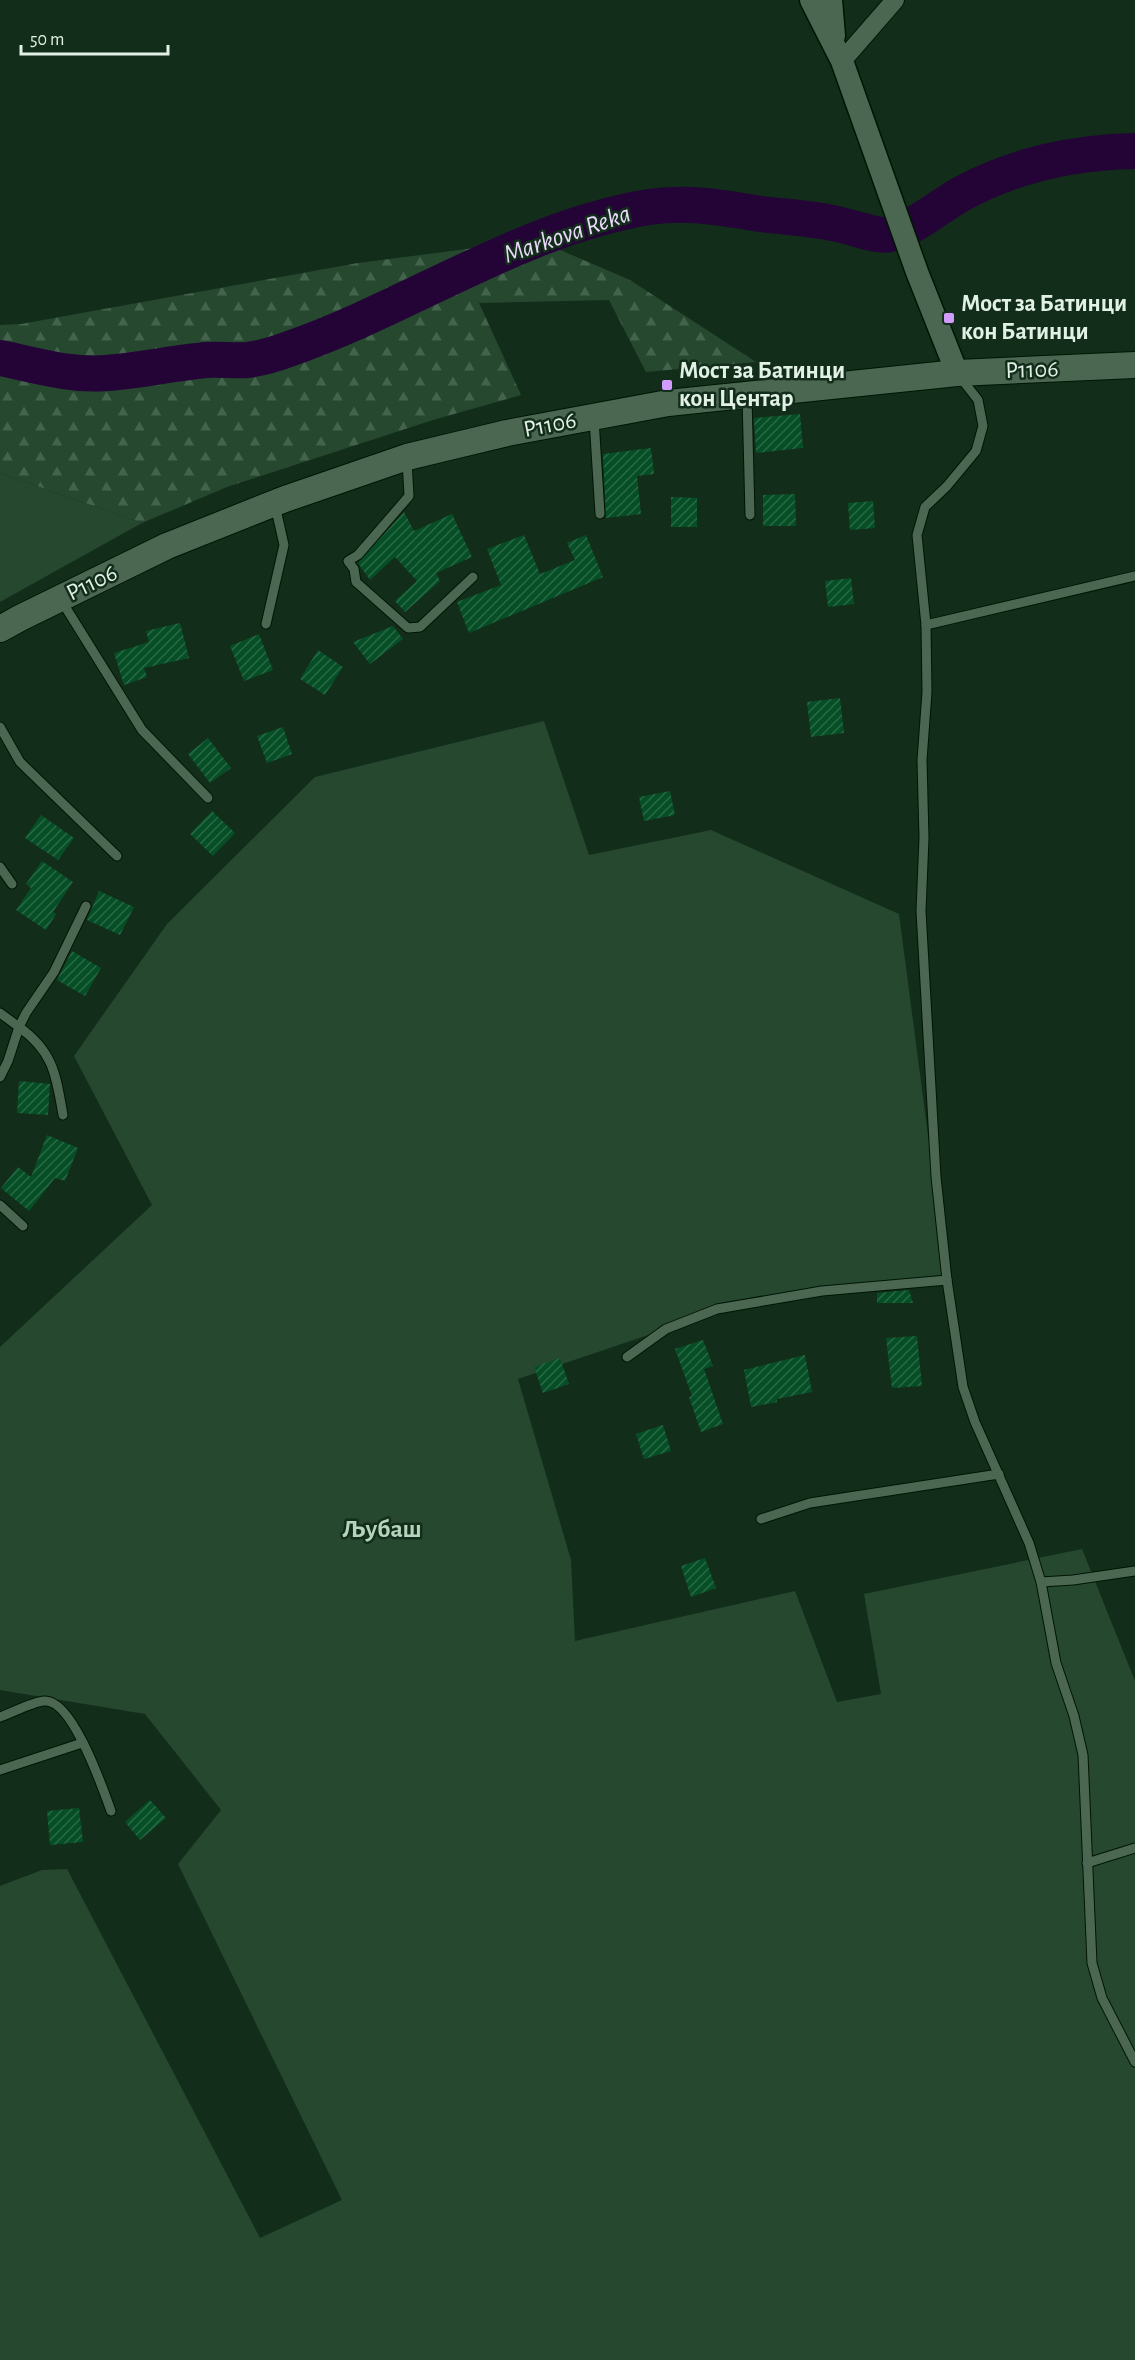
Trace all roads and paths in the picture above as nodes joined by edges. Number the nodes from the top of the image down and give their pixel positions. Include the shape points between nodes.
1 (811, 0) edge
2 (831, 0) edge
3 (895, 0) edge
4 (839, 54) junction
5 (1135, 365) edge
6 (957, 373) junction
7 (747, 395) junction
8 (594, 417) junction
9 (407, 457) junction
10 (275, 503) junction
11 (600, 514) dead end
12 (750, 515) dead end
13 (1135, 576) edge
14 (473, 577) dead end
15 (59, 598) junction
16 (266, 624) dead end
17 (926, 626) junction
18 (0, 629) edge
19 (0, 727) edge
20 (208, 798) dead end
21 (117, 856) dead end
22 (0, 867) edge
23 (12, 884) dead end
24 (86, 906) dead end
25 (0, 1013) edge
26 (19, 1027) junction
27 (0, 1077) edge
28 (63, 1115) dead end
29 (0, 1205) edge
30 (23, 1226) dead end
31 (947, 1280) junction
32 (627, 1357) dead end
33 (999, 1474) junction
34 (761, 1519) dead end
35 (1135, 1570) edge
36 (1041, 1582) junction
37 (0, 1717) edge
38 (82, 1743) junction
39 (0, 1770) edge
40 (111, 1811) dead end
41 (1135, 1848) edge
42 (1087, 1863) junction
43 (1135, 2062) edge

1 - 4 street
2 - 4 street
3 - 4 street
4 - 6 street
5 - 6 main road, P1106
6 - 7 main road, P1106
6 - 17 lane via 978,400 983,426 976,451 925,507 917,535
7 - 8 main road, P1106 via 668,403
7 - 12 lane
8 - 9 main road, P1106
8 - 11 lane
9 - 10 main road, P1106
9 - 14 lane via 409,496 358,555 348,561 356,582 408,628 420,627
10 - 15 main road, P1106 via 167,546
10 - 16 lane via 284,545
13 - 17 lane
15 - 18 main road, P1106
15 - 20 lane via 142,730
17 - 31 lane via 921,911 936,1177
19 - 21 lane via 20,762
22 - 23 lane
24 - 26 lane via 54,972
25 - 26 lane
26 - 27 lane
26 - 28 lane via 36,1039 54,1069
29 - 30 lane
31 - 32 lane via 822,1291 717,1309 666,1329
31 - 33 lane via 963,1387
33 - 34 lane via 810,1503
33 - 36 lane
35 - 36 lane
36 - 42 lane via 1056,1664 1083,1755
37 - 38 lane via 44,1701 55,1703
38 - 39 lane
38 - 40 lane
41 - 42 lane
42 - 43 lane via 1092,1963 1102,1998

